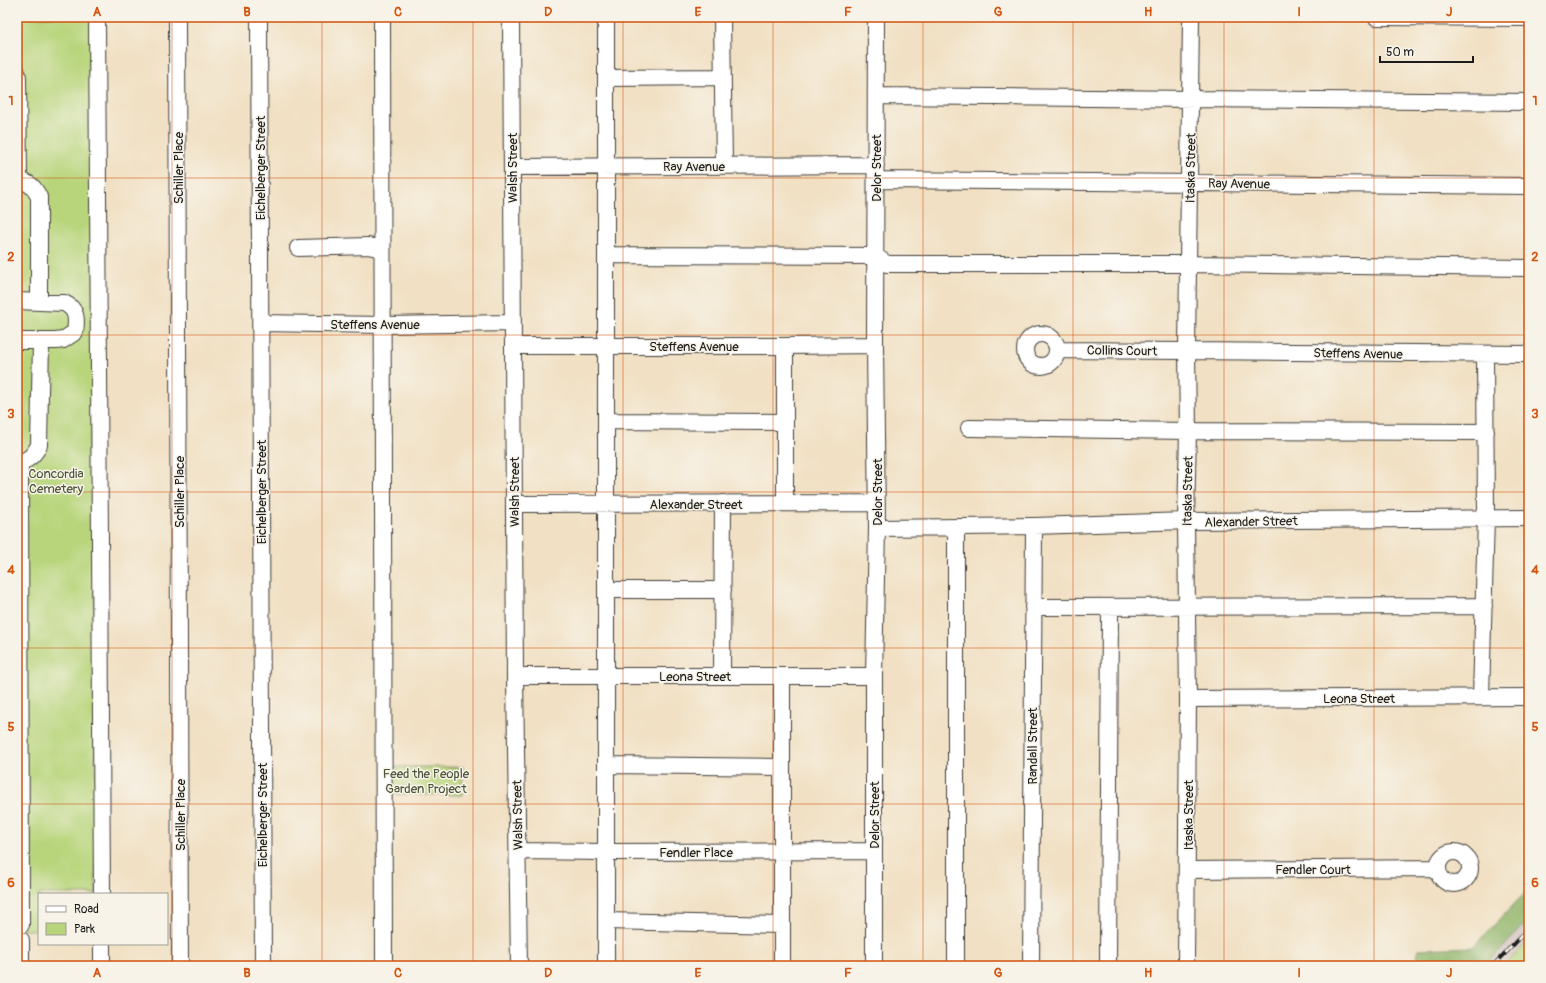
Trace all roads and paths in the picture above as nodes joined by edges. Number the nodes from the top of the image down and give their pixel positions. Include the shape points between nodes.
1 (97, 17) edge
2 (177, 17) edge
3 (259, 17) edge
4 (382, 17) edge
5 (511, 17) edge
6 (606, 17) edge
7 (722, 17) edge
8 (876, 17) edge
9 (1191, 17) edge
10 (1376, 17) edge
11 (1529, 18) edge
12 (17, 72) edge
13 (723, 77) junction
14 (606, 78) junction
15 (876, 96) junction
16 (1191, 99) junction
17 (1529, 102) edge
18 (606, 166) junction
19 (724, 166) junction
20 (512, 167) junction
21 (876, 172) junction
22 (18, 181) edge
23 (1190, 182) junction
24 (1529, 186) edge
25 (298, 248) dead end
26 (382, 249) junction
27 (606, 255) junction
28 (875, 256) junction
29 (1188, 264) junction
30 (1529, 268) edge
31 (17, 301) edge
32 (39, 301) junction
33 (260, 323) junction
34 (513, 323) junction
35 (383, 325) junction
36 (17, 341) edge
37 (41, 341) junction
38 (875, 345) junction
39 (513, 346) junction
40 (606, 346) junction
41 (785, 346) junction
42 (1057, 350) dead end
43 (1187, 351) junction
44 (1485, 354) junction
45 (1529, 354) edge
46 (606, 421) junction
47 (785, 422) junction
48 (969, 428) dead end
49 (1188, 431) junction
50 (1486, 432) junction
51 (19, 461) edge
52 (785, 503) junction
53 (877, 503) junction
54 (515, 504) junction
55 (606, 504) junction
56 (723, 504) junction
57 (1486, 518) junction
58 (1529, 518) edge
59 (1186, 521) junction
60 (1034, 526) junction
61 (956, 527) junction
62 (877, 528) junction
63 (19, 537) edge
64 (606, 590) junction
65 (723, 590) junction
66 (1188, 606) junction
67 (1484, 606) junction
68 (1033, 607) junction
69 (1110, 607) junction
70 (19, 647) edge
71 (515, 676) junction
72 (606, 676) junction
73 (722, 676) junction
74 (782, 676) junction
75 (874, 676) junction
76 (1481, 697) junction
77 (1529, 697) edge
78 (1188, 699) junction
79 (606, 765) junction
80 (782, 767) junction
81 (19, 769) edge
82 (518, 851) junction
83 (782, 851) junction
84 (874, 851) junction
85 (606, 852) junction
86 (1438, 868) dead end
87 (1188, 870) junction
88 (102, 893) edge
89 (606, 921) junction
90 (782, 925) junction
91 (102, 945) edge
92 (21, 966) edge
93 (102, 966) edge
94 (180, 966) edge
95 (263, 966) edge
96 (384, 966) edge
97 (519, 966) edge
98 (606, 966) edge
99 (782, 966) edge
100 (874, 966) edge
101 (956, 966) edge
102 (1031, 966) edge
103 (1108, 966) edge
104 (1186, 966) edge

1 - 88 street
2 - 94 street, Schiller Place
3 - 33 street, Eichelberger Street
4 - 26 street
5 - 20 street, Walsh Street
6 - 14 street
7 - 13 street
8 - 15 street, Delor Street
9 - 16 street, Itaska Street
10 - 11 street
12 - 22 street
13 - 14 street
13 - 19 street
14 - 18 street
15 - 16 street
15 - 21 street, Delor Street
16 - 17 street
16 - 23 street, Itaska Street
18 - 19 street, Ray Avenue
18 - 20 street, Ray Avenue
18 - 27 street
19 - 21 street, Ray Avenue
20 - 34 street, Walsh Street
21 - 23 street, Ray Avenue
21 - 28 street, Delor Street
22 - 32 street via 28,182 35,188 39,197
23 - 24 street, Ray Avenue
23 - 29 street, Itaska Street
25 - 26 street via 368,246
26 - 35 street
27 - 28 street
27 - 40 street
28 - 29 street via 888,264
28 - 38 street, Delor Street
29 - 30 street
29 - 43 street, Itaska Street
31 - 32 street
32 - 37 street via 64,303 71,306 76,313 75,332 63,340
33 - 35 street, Steffens Avenue
33 - 95 street, Eichelberger Street
34 - 35 street, Steffens Avenue
34 - 39 street, Walsh Street
35 - 96 street
36 - 37 street
37 - 51 street via 39,445 36,453
38 - 41 street, Steffens Avenue
38 - 53 street, Delor Street
39 - 40 street, Steffens Avenue
39 - 54 street, Walsh Street
40 - 41 street, Steffens Avenue
40 - 46 street
41 - 47 street
42 - 43 street, Collins Court
43 - 44 street, Steffens Avenue
43 - 49 street, Itaska Street
44 - 45 street, Steffens Avenue
44 - 50 street
46 - 47 street
46 - 55 street
47 - 52 street
48 - 49 street
49 - 50 street
49 - 59 street, Itaska Street
50 - 57 street
51 - 63 street
52 - 53 street, Alexander Street
52 - 56 street, Alexander Street
53 - 62 street, Delor Street
54 - 55 street, Alexander Street
54 - 71 street, Walsh Street
55 - 56 street, Alexander Street
55 - 64 street
56 - 65 street
57 - 58 street, Alexander Street
57 - 59 street, Alexander Street
57 - 67 street
59 - 60 street, Alexander Street
59 - 66 street, Itaska Street
60 - 61 street, Alexander Street
60 - 68 street, Randall Street
61 - 62 street, Alexander Street
61 - 101 street
62 - 75 street, Delor Street
63 - 70 street
64 - 65 street
64 - 72 street
65 - 73 street
66 - 67 street
66 - 69 street
66 - 78 street, Itaska Street
67 - 76 street
68 - 69 street
68 - 102 street, Randall Street
69 - 103 street
70 - 81 street
71 - 72 street, Leona Street
71 - 82 street, Walsh Street
72 - 73 street, Leona Street
72 - 79 street
73 - 74 street, Leona Street
74 - 75 street, Leona Street
74 - 80 street
75 - 84 street, Delor Street
76 - 77 street, Leona Street
76 - 78 street, Leona Street
78 - 87 street, Itaska Street
79 - 80 street
79 - 85 street
80 - 83 street
81 - 92 street
82 - 85 street, Fendler Place
82 - 97 street, Walsh Street
83 - 84 street, Fendler Place
83 - 85 street, Fendler Place
83 - 90 street
84 - 100 street, Delor Street
85 - 89 street
86 - 87 street, Fendler Court
87 - 104 street, Itaska Street
89 - 90 street
89 - 98 street
90 - 99 street
91 - 93 street

